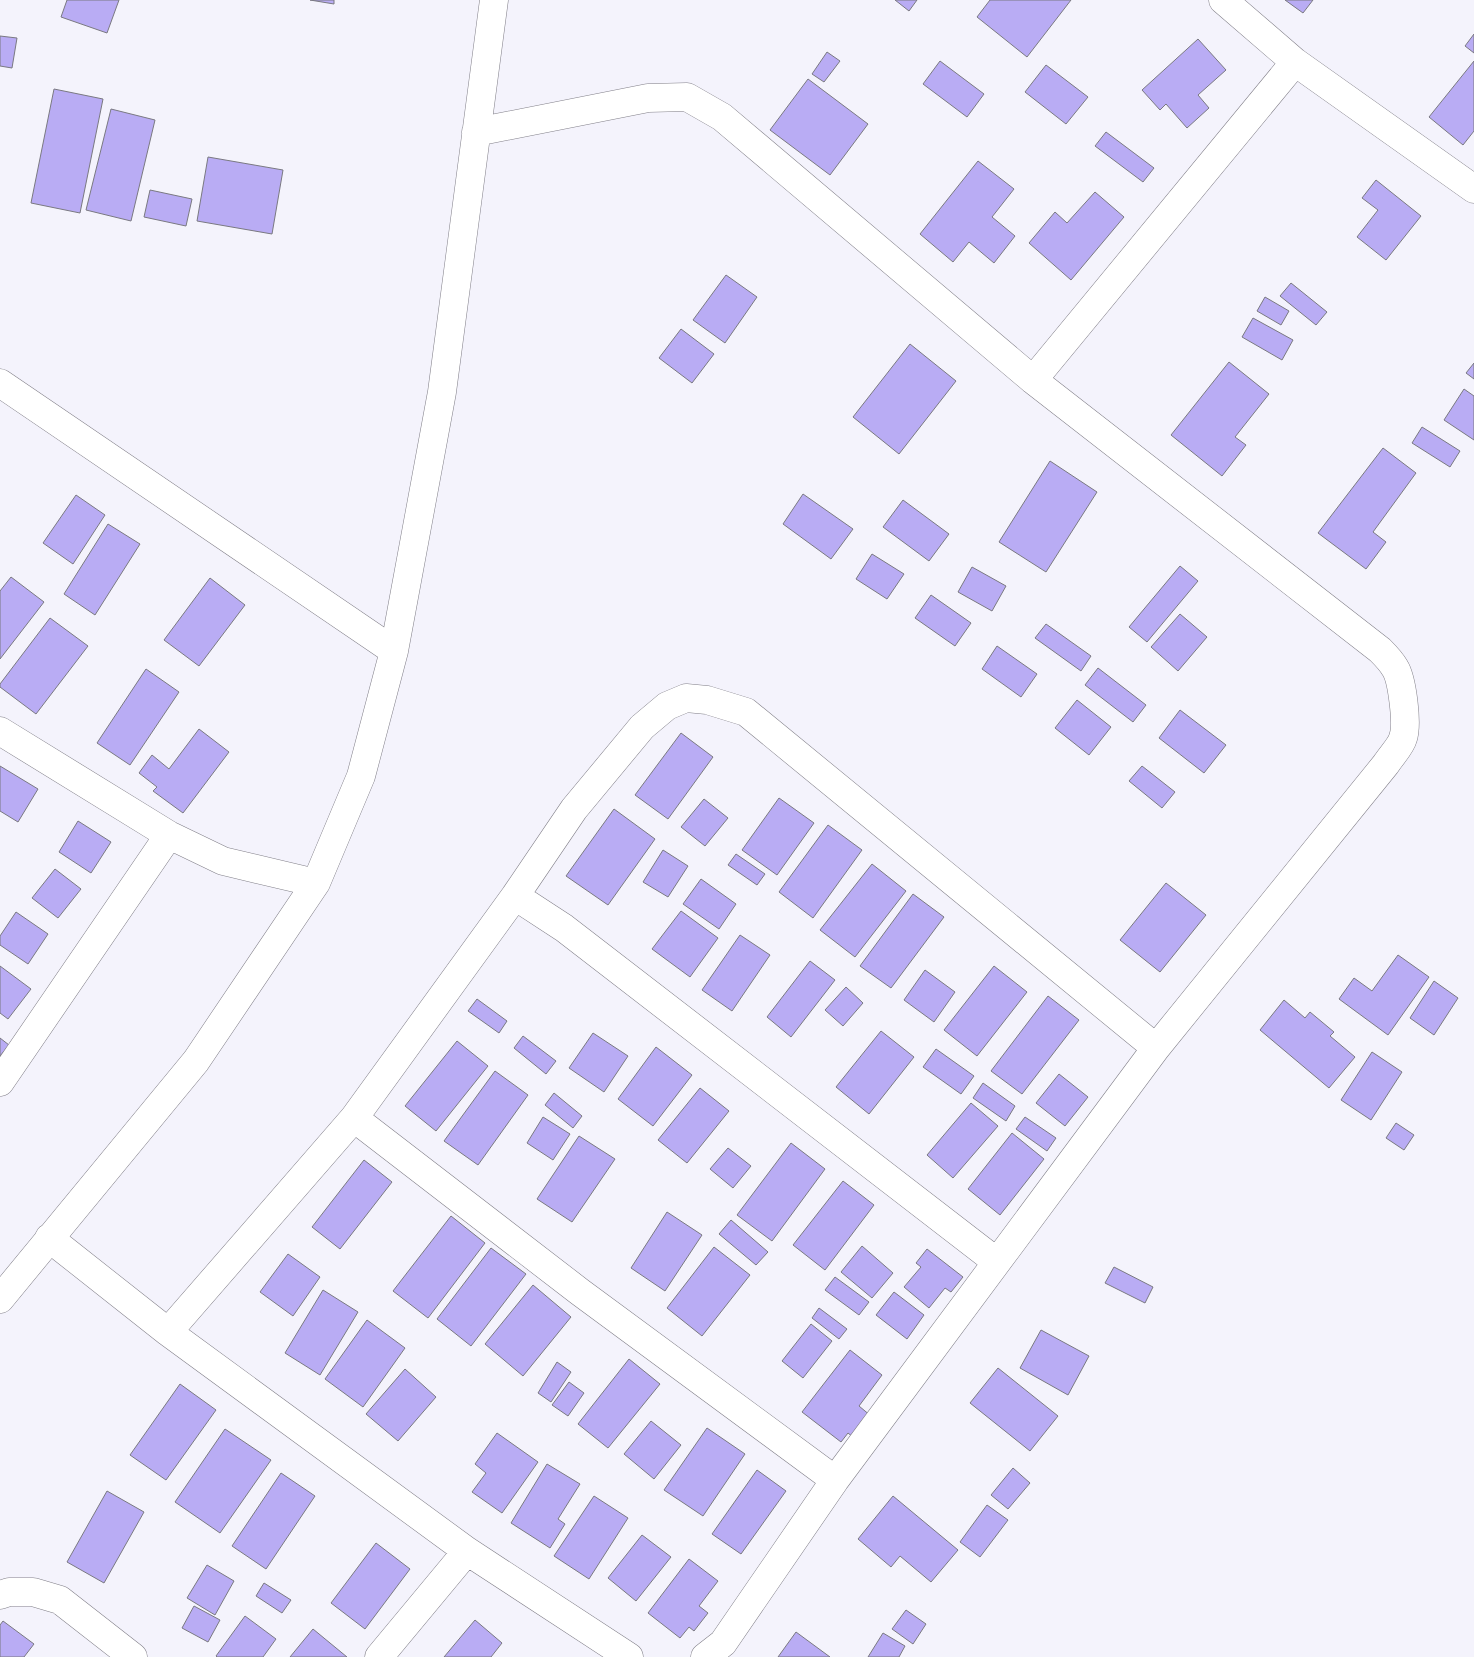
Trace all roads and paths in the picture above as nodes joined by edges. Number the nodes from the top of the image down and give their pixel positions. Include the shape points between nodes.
1 (494, 0) edge
2 (1223, 0) edge
3 (1295, 62) junction
4 (476, 132) junction
5 (1474, 189) edge
6 (1033, 380) junction
7 (0, 383) edge
8 (394, 651) junction
9 (0, 731) edge
10 (169, 835) junction
11 (316, 883) junction
12 (515, 896) junction
13 (1156, 1048) junction
14 (0, 1082) edge
15 (354, 1118) junction
16 (50, 1238) junction
17 (997, 1262) junction
18 (0, 1298) edge
19 (168, 1332) junction
20 (835, 1480) junction
21 (468, 1551) junction
22 (0, 1595) edge
23 (132, 1657) edge
24 (379, 1657) edge
25 (629, 1657) edge
26 (705, 1657) edge

1 - 4 street
2 - 3 street
3 - 5 street
3 - 6 street
4 - 6 street via 648,98 687,97 722,117
4 - 8 street via 442,392
6 - 13 street via 1380,650 1401,681 1406,719 1403,739
7 - 8 street
8 - 11 street via 361,776
9 - 10 street
10 - 11 street via 223,861
10 - 14 street
11 - 16 street via 196,1061
12 - 13 street via 574,809 642,727 667,706 686,698 707,700 746,712
12 - 15 street
12 - 17 street via 564,928
13 - 17 street
15 - 19 street
15 - 20 street via 580,1292
16 - 18 street
16 - 19 street
17 - 20 street
19 - 21 street
20 - 26 street via 723,1643
21 - 24 street
21 - 25 street
22 - 23 street via 33,1592 60,1600

